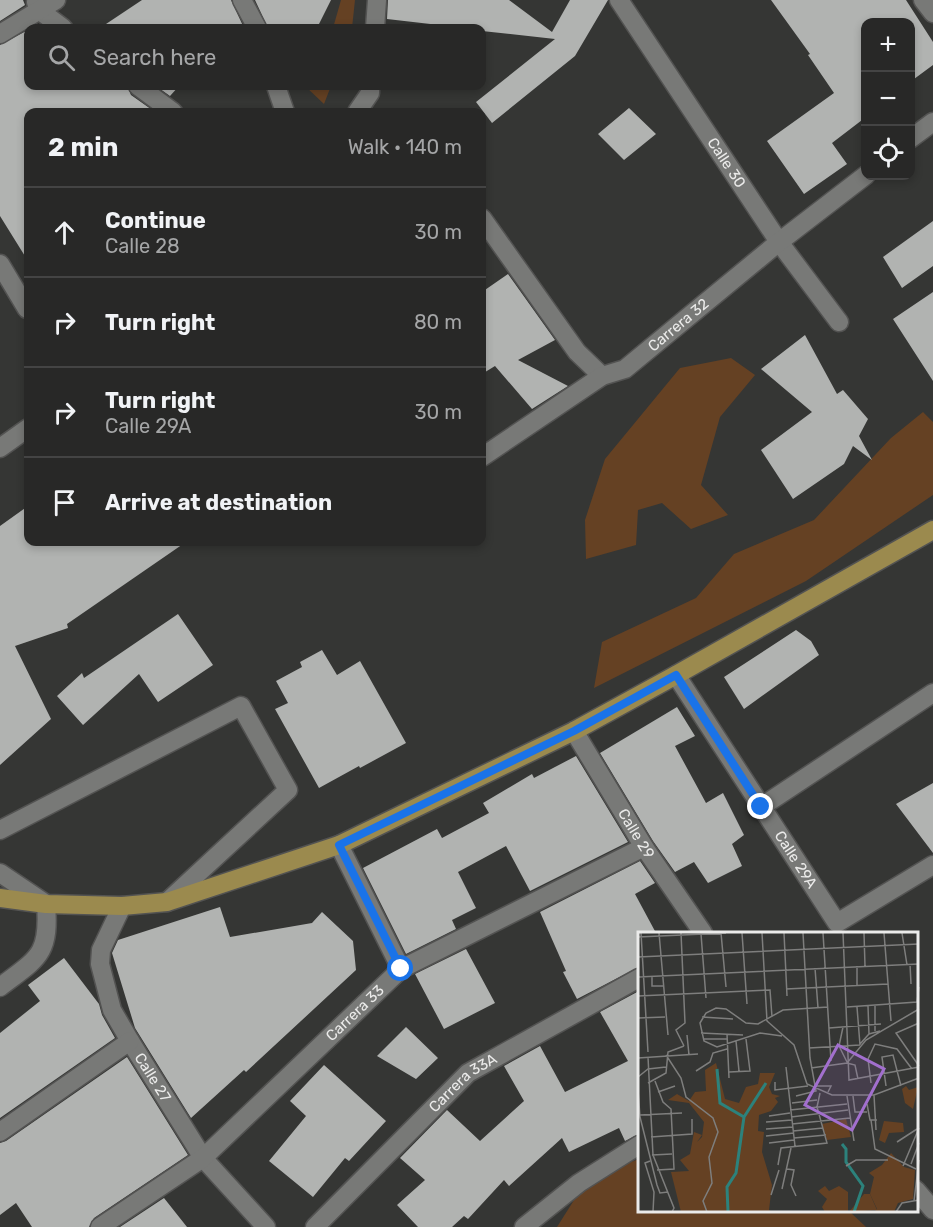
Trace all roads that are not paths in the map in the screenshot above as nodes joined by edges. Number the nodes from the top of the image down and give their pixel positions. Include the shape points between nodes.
1 (56, 0) edge
2 (242, 0) edge
3 (377, 0) edge
4 (620, 0) edge
5 (923, 0) edge
6 (37, 5) edge
7 (933, 13) edge
8 (58, 24) edge
9 (255, 24) edge
10 (375, 24) edge
11 (0, 34) edge
12 (143, 90) edge
13 (277, 90) edge
14 (370, 90) edge
15 (168, 108) edge
16 (284, 108) edge
17 (360, 108) edge
18 (933, 122) edge
19 (915, 135) edge
20 (861, 179) edge
21 (486, 224) edge
22 (779, 243) junction
23 (0, 264) edge
24 (24, 304) edge
25 (839, 322) dead end
26 (602, 376) junction
27 (24, 431) edge
28 (0, 448) edge
29 (486, 454) edge
30 (933, 530) edge
31 (676, 675) junction
32 (933, 693) edge
33 (574, 731) junction
34 (761, 807) junction
35 (0, 830) edge
36 (339, 845) junction
37 (644, 847) junction
38 (933, 865) edge
39 (0, 873) edge
40 (0, 898) edge
41 (167, 902) junction
42 (46, 904) junction
43 (122, 906) junction
44 (702, 932) edge
45 (401, 969) junction
46 (638, 979) edge
47 (0, 987) edge
48 (130, 1041) junction
49 (0, 1132) edge
50 (638, 1146) edge
51 (203, 1158) junction
52 (918, 1192) edge
53 (933, 1210) edge
54 (100, 1227) edge
55 (266, 1227) edge
56 (315, 1227) edge
57 (524, 1227) edge

1 - 6 street
2 - 9 street
3 - 10 street
4 - 22 street, Calle 30
5 - 7 street
6 - 8 street
6 - 11 street
12 - 15 street
13 - 16 street
14 - 17 street
18 - 19 street
20 - 22 street, Carrera 32
21 - 26 street via 577,352
22 - 25 street, Calle 30
22 - 26 street, Carrera 32 via 625,369
23 - 24 street
26 - 29 street, Carrera 32
27 - 28 street
30 - 31 main road
31 - 33 main road
31 - 34 street, Calle 29A
32 - 34 street
33 - 36 main road
33 - 37 street, Calle 29
34 - 38 street, Calle 29A via 837,923
35 - 41 street via 241,706 288,790
36 - 41 main road
36 - 45 street
37 - 44 street, Calle 29
37 - 45 street, Carrera 33
39 - 42 street
40 - 42 main road
41 - 43 main road
42 - 43 main road
42 - 47 street via 48,930 43,947 32,963
43 - 48 street, Calle 27 via 101,950 100,964 112,1010
45 - 51 street, Carrera 33
46 - 56 street, Carrera 33A via 468,1073
48 - 49 street
48 - 51 street, Calle 27
50 - 57 street via 579,1183
51 - 54 street, Carrera 33
51 - 55 street, Calle 27
52 - 53 street

